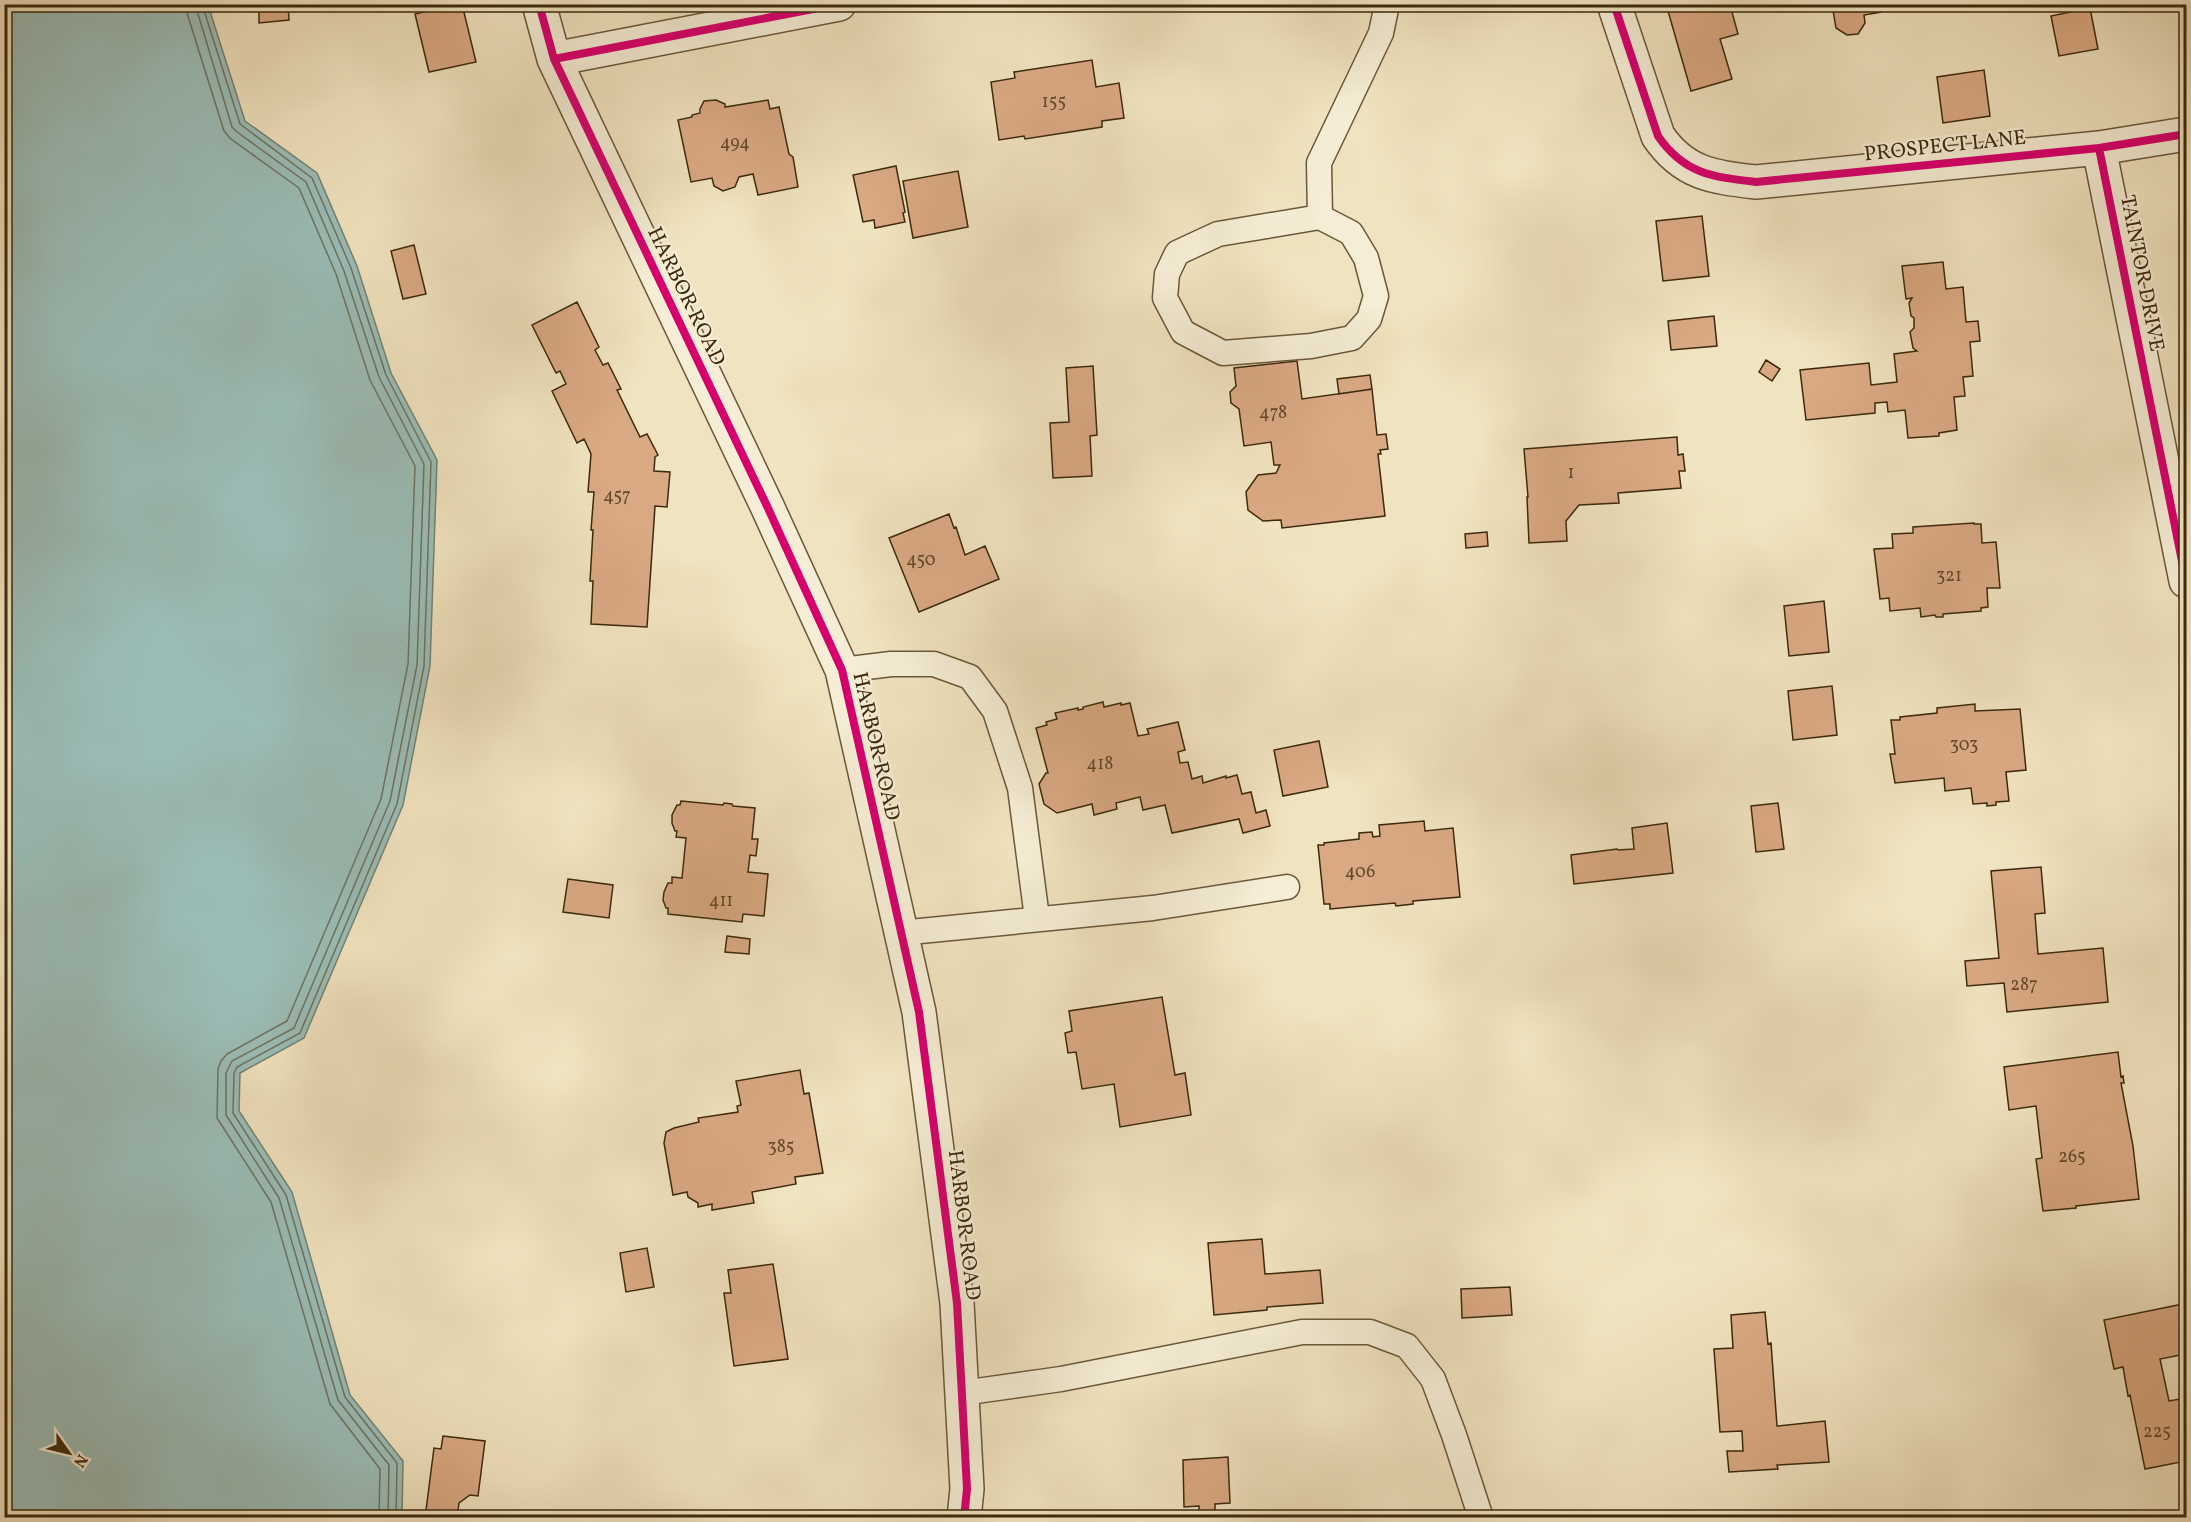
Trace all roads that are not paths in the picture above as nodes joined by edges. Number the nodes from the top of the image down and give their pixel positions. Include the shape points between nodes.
1 (539, 4) edge
2 (839, 4) edge
3 (1388, 4) edge
4 (1614, 4) edge
5 (554, 59) junction
6 (2187, 134) edge
7 (2099, 148) junction
8 (1320, 218) junction
9 (2187, 582) edge
10 (842, 670) junction
11 (1287, 887) dead end
12 (1037, 918) junction
13 (900, 933) junction
14 (962, 1394) junction
15 (963, 1518) edge
16 (1481, 1518) edge

1 - 5 street, HARBOR ROAD
2 - 5 street
3 - 8 lane via 1381,33 1319,163
4 - 7 street, PROSPECT LANE via 1658,136 1669,152 1707,174 1756,182
5 - 10 street, HARBOR ROAD
6 - 7 street, PROSPECT LANE
7 - 9 street, TAINTOR DRIVE
8 - 8 lane via 1351,233 1366,258 1376,296 1369,320 1352,338 1311,346 1224,353 1183,332 1165,298 1167,274 1177,254 1218,234
10 - 12 lane via 934,664 970,677 995,711 1020,788
10 - 13 street, HARBOR ROAD
11 - 12 lane via 1153,908
12 - 13 lane
13 - 14 street, HARBOR ROAD via 919,1012 957,1303
14 - 15 street, HARBOR ROAD via 967,1489
14 - 16 lane via 1061,1379 1302,1332 1370,1332 1407,1346 1433,1379

